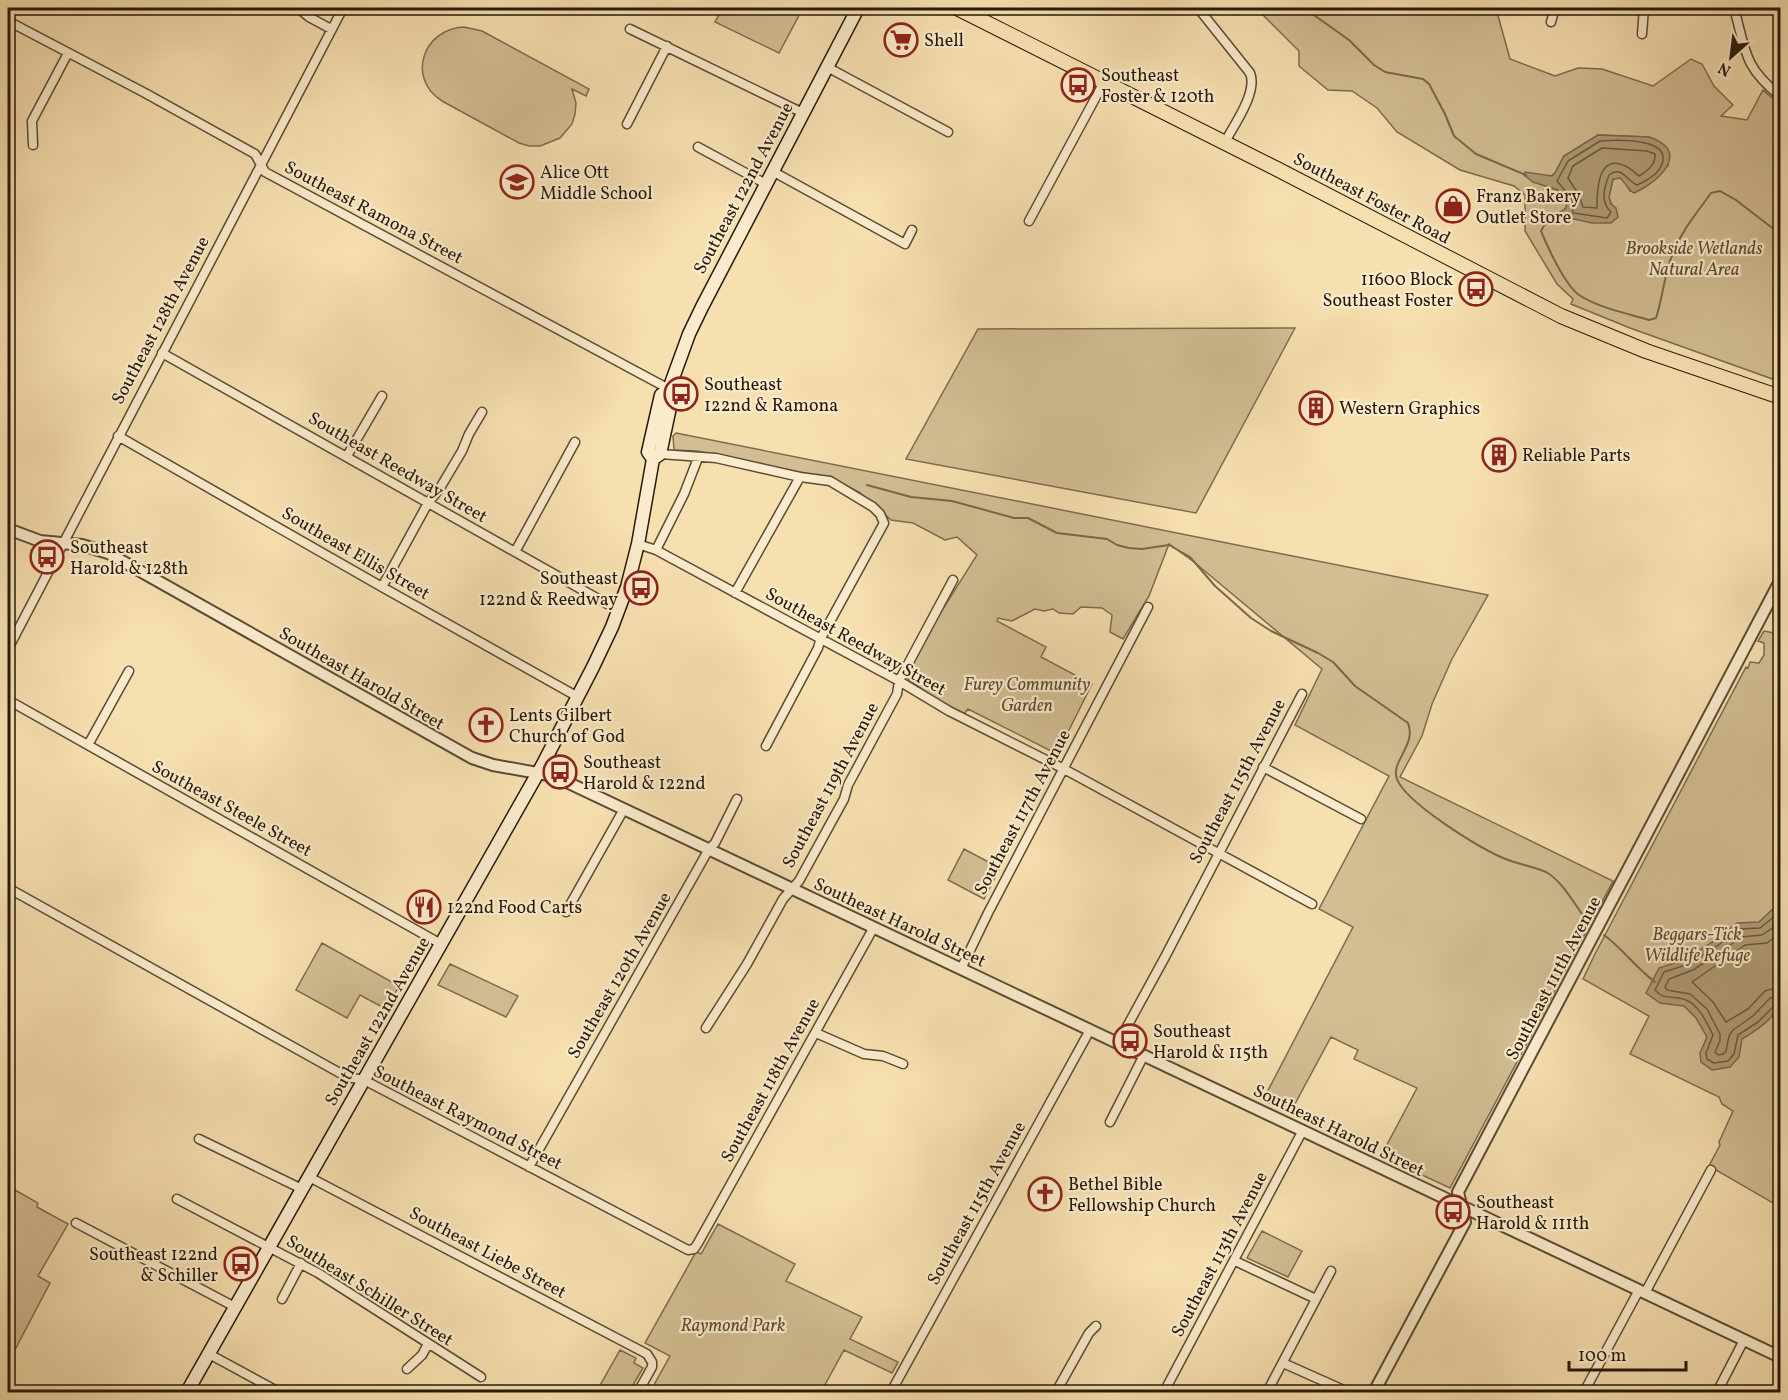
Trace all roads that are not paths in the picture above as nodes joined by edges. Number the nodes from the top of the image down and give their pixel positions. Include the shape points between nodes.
1 (298, 8) edge
2 (343, 8) edge
3 (858, 8) edge
4 (957, 8) edge
5 (1198, 8) edge
6 (1555, 8) edge
7 (1644, 8) edge
8 (1734, 8) edge
9 (8, 21) edge
10 (1551, 22) dead end
11 (331, 29) junction
12 (630, 29) dead end
13 (1642, 34) dead end
14 (667, 46) junction
15 (68, 53) junction
16 (827, 67) junction
17 (1104, 82) junction
18 (1780, 96) edge
19 (803, 113) junction
20 (627, 124) dead end
21 (948, 132) dead end
22 (1225, 142) junction
23 (33, 145) dead end
24 (698, 147) dead end
25 (260, 164) junction
26 (772, 171) junction
27 (766, 184) junction
28 (1029, 221) dead end
29 (912, 230) dead end
30 (162, 353) junction
31 (669, 388) junction
32 (382, 396) dead end
33 (1780, 398) edge
34 (482, 412) dead end
35 (118, 435) junction
36 (575, 442) dead end
37 (347, 456) junction
38 (656, 456) junction
39 (698, 458) junction
40 (800, 477) junction
41 (428, 502) junction
42 (8, 529) edge
43 (63, 543) junction
44 (638, 544) junction
45 (656, 550) junction
46 (515, 552) junction
47 (953, 580) dead end
48 (1780, 581) edge
49 (382, 587) junction
50 (735, 592) junction
51 (1148, 607) dead end
52 (618, 610) junction
53 (821, 638) junction
54 (8, 649) edge
55 (129, 671) dead end
56 (899, 681) junction
57 (1302, 694) dead end
58 (578, 697) junction
59 (8, 700) edge
60 (88, 745) junction
61 (766, 746) dead end
62 (1263, 766) junction
63 (1064, 769) junction
64 (537, 773) junction
65 (737, 799) dead end
66 (624, 809) junction
67 (1361, 819) dead end
68 (709, 849) junction
69 (1219, 852) junction
70 (8, 888) edge
71 (792, 888) junction
72 (1312, 904) dead end
73 (566, 912) dead end
74 (874, 927) junction
75 (441, 944) junction
76 (961, 969) junction
77 (706, 1028) dead end
78 (1090, 1030) junction
79 (816, 1033) junction
80 (1118, 1043) junction
81 (1144, 1055) junction
82 (903, 1064) dead end
83 (364, 1080) junction
84 (1110, 1122) dead end
85 (1303, 1130) junction
86 (200, 1139) dead end
87 (529, 1167) junction
88 (1711, 1170) dead end
89 (309, 1177) junction
90 (302, 1189) junction
91 (177, 1199) dead end
92 (1462, 1206) junction
93 (76, 1223) dead end
94 (269, 1247) junction
95 (694, 1249) joint
96 (1235, 1261) junction
97 (301, 1263) junction
98 (1331, 1271) dead end
99 (1642, 1291) junction
100 (282, 1299) dead end
101 (1316, 1299) junction
102 (235, 1307) junction
103 (1096, 1326) dead end
104 (1744, 1340) junction
105 (428, 1344) junction
106 (209, 1354) junction
107 (1780, 1357) edge
108 (1283, 1363) junction
109 (407, 1370) dead end
110 (481, 1377) dead end
111 (187, 1392) edge
112 (279, 1392) edge
113 (638, 1392) edge
114 (891, 1392) edge
115 (1056, 1392) edge
116 (1164, 1392) edge
117 (1267, 1392) edge
118 (1348, 1392) edge
119 (1374, 1392) edge
120 (1584, 1392) edge
121 (1717, 1392) edge

1 - 11 street
2 - 11 street, Southeast 128th Avenue
3 - 16 main road, Southeast 122nd Avenue
4 - 17 main road, Southeast Foster Road
5 - 22 street via 1253,79 1252,91
6 - 10 street
7 - 13 street
8 - 18 street via 1747,58
9 - 15 street, Southeast Ramona Street
11 - 25 street, Southeast 128th Avenue
12 - 14 street
14 - 19 street
14 - 20 street
15 - 23 street via 32,121
15 - 25 street, Southeast Ramona Street via 255,154
16 - 19 main road, Southeast 122nd Avenue
16 - 21 street
17 - 22 main road, Southeast Foster Road
17 - 28 street
19 - 26 main road, Southeast 122nd Avenue
22 - 33 main road, Southeast Foster Road via 1575,322
24 - 27 street
25 - 30 street, Southeast 128th Avenue
25 - 31 street, Southeast Ramona Street via 266,172
26 - 27 main road, Southeast 122nd Avenue
26 - 29 street via 905,244
27 - 31 main road, Southeast 122nd Avenue via 699,312
30 - 35 street, Southeast 128th Avenue
30 - 37 street, Southeast Reedway Street
31 - 38 main road, Southeast 122nd Avenue via 661,395 653,422 648,452
32 - 37 street
34 - 41 street via 446,478
35 - 43 street, Southeast 128th Avenue
35 - 49 street, Southeast Ellis Street
36 - 46 street
37 - 41 street, Southeast Reedway Street
38 - 39 street
38 - 44 main road, Southeast 122nd Avenue
39 - 40 street via 716,458
39 - 45 street
40 - 50 street
40 - 53 street via 830,481 873,507 884,523
41 - 46 street, Southeast Reedway Street
41 - 49 street
42 - 43 street, Southeast Harold Street via 31,539
43 - 54 street, Southeast 128th Avenue
43 - 64 street, Southeast Harold Street via 93,547 121,560 466,755 492,765
44 - 45 street, Southeast Reedway Street
44 - 52 main road, Southeast 122nd Avenue
45 - 50 street, Southeast Reedway Street
46 - 52 street, Southeast Reedway Street
47 - 56 street, Southeast 119th Avenue
48 - 92 street, Southeast 111th Avenue via 1458,1192
49 - 58 street, Southeast Ellis Street
50 - 53 street, Southeast Reedway Street
51 - 63 street, Southeast 117th Avenue
52 - 58 main road, Southeast 122nd Avenue
53 - 56 street, Southeast Reedway Street
53 - 61 street
55 - 60 street
56 - 63 street, Southeast Reedway Street
56 - 71 street, Southeast 119th Avenue via 897,694 844,799
57 - 62 street, Southeast 115th Avenue
58 - 64 main road, Southeast 122nd Avenue
59 - 60 street, Southeast Steele Street
60 - 75 street, Southeast Steele Street
62 - 67 street
62 - 69 street, Southeast 115th Avenue
63 - 69 street, Southeast Reedway Street
63 - 76 street, Southeast 117th Avenue
64 - 66 street, Southeast Harold Street via 554,776
64 - 75 main road, Southeast 122nd Avenue
65 - 68 street, Southeast 120th Avenue
66 - 68 street, Southeast Harold Street
66 - 73 street
68 - 71 street, Southeast Harold Street
68 - 87 street, Southeast 120th Avenue
69 - 72 street, Southeast Reedway Street
69 - 80 street, Southeast 115th Avenue
70 - 83 street, Southeast Raymond Street via 347,1077
71 - 74 street, Southeast Harold Street
71 - 77 street, Southeast 119th Avenue
74 - 76 street, Southeast Harold Street
74 - 79 street, Southeast 118th Avenue
75 - 83 main road, Southeast 122nd Avenue
76 - 78 street, Southeast Harold Street
78 - 80 street, Southeast Harold Street
78 - 114 street, Southeast 115th Avenue
79 - 82 street via 864,1054
79 - 95 street, Southeast 118th Avenue
80 - 81 street, Southeast Harold Street
81 - 84 street
81 - 85 street, Southeast Harold Street
83 - 87 street, Southeast Raymond Street
83 - 89 main road, Southeast 122nd Avenue
85 - 92 street, Southeast Harold Street
85 - 96 street, Southeast 113th Avenue
86 - 90 street
87 - 95 street, Southeast Raymond Street via 688,1250
88 - 99 street
89 - 90 main road, Southeast 122nd Avenue
89 - 113 street, Southeast Liebe Street via 633,1346 651,1358 652,1367
90 - 94 main road, Southeast 122nd Avenue
91 - 94 street, Southeast Schiller Street
92 - 99 street, Southeast Harold Street
92 - 119 street, Southeast 111th Avenue via 1465,1222
93 - 102 street
94 - 97 street, Southeast Schiller Street
94 - 102 main road, Southeast 122nd Avenue
96 - 101 street
96 - 116 street, Southeast 113th Avenue
97 - 100 street
97 - 105 street, Southeast Schiller Street
98 - 101 street
99 - 104 street, Southeast Harold Street
99 - 120 street
101 - 108 street
102 - 106 main road, Southeast 122nd Avenue
103 - 115 street
104 - 107 street, Southeast Harold Street
104 - 121 street
105 - 109 street
105 - 110 street, Southeast Schiller Street
106 - 111 main road, Southeast 122nd Avenue
106 - 112 street
108 - 117 street
108 - 118 street

